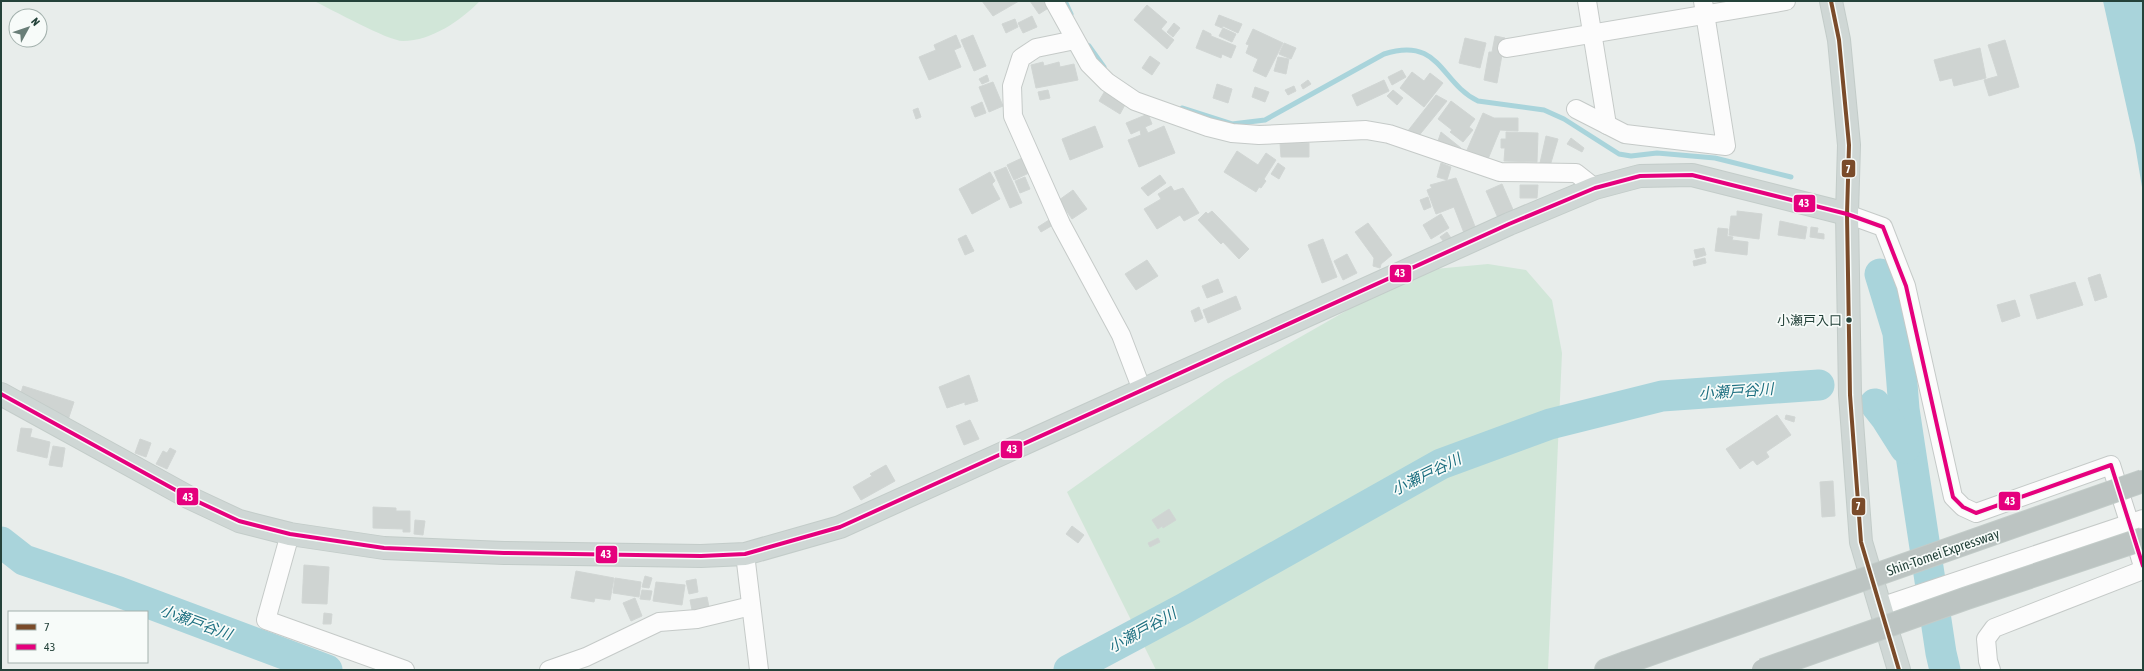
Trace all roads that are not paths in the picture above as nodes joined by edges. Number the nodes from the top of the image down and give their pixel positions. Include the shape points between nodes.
1 (1054, 1) edge
2 (1587, 1) edge
3 (1786, 1) edge
4 (1831, 1) edge
5 (1704, 8) edge
6 (1593, 34) junction
7 (1075, 40) junction
8 (1507, 48) dead end
9 (1576, 109) dead end
10 (1607, 125) junction
11 (1595, 188) junction
12 (1847, 214) junction
13 (1142, 390) junction
14 (1, 394) edge
15 (2143, 481) edge
16 (2138, 527) edge
17 (290, 534) junction
18 (745, 554) junction
19 (2143, 566) edge
20 (2143, 570) edge
21 (751, 606) junction
22 (1880, 607) junction
23 (1616, 666) edge
24 (404, 670) edge
25 (549, 670) edge
26 (759, 670) edge
27 (1763, 670) edge
28 (1899, 670) edge
29 (1991, 670) edge

1 - 7 street
2 - 6 street
3 - 5 street
4 - 12 main road via 1839,40 1850,145
5 - 6 street
5 - 10 street via 1726,146 1625,134
6 - 8 street
6 - 10 street
7 - 11 street via 1089,64 1107,82 1135,101 1208,127 1232,133 1259,135 1366,130 1389,134 1500,172 1576,173
7 - 13 street via 1036,48 1021,58 1012,86 1013,116 1061,224 1121,335
9 - 10 street
11 - 12 main road via 1640,176 1692,175
11 - 13 main road
12 - 16 street via 1883,227 1906,286 1953,497 1963,507 1976,512 2111,465
12 - 22 main road via 1850,395 1862,542
13 - 18 main road via 840,527
14 - 17 main road via 190,498 239,521
15 - 23 highway, Shin-Tomei Expressway, bridge
16 - 19 street
16 - 22 street
16 - 27 highway, bridge via 1967,598
17 - 18 main road via 391,548 504,553 701,556
17 - 24 street via 266,620
18 - 21 street
20 - 29 street via 1994,628 1986,639
21 - 25 street via 697,619 659,622 586,657
21 - 26 street
22 - 28 main road

